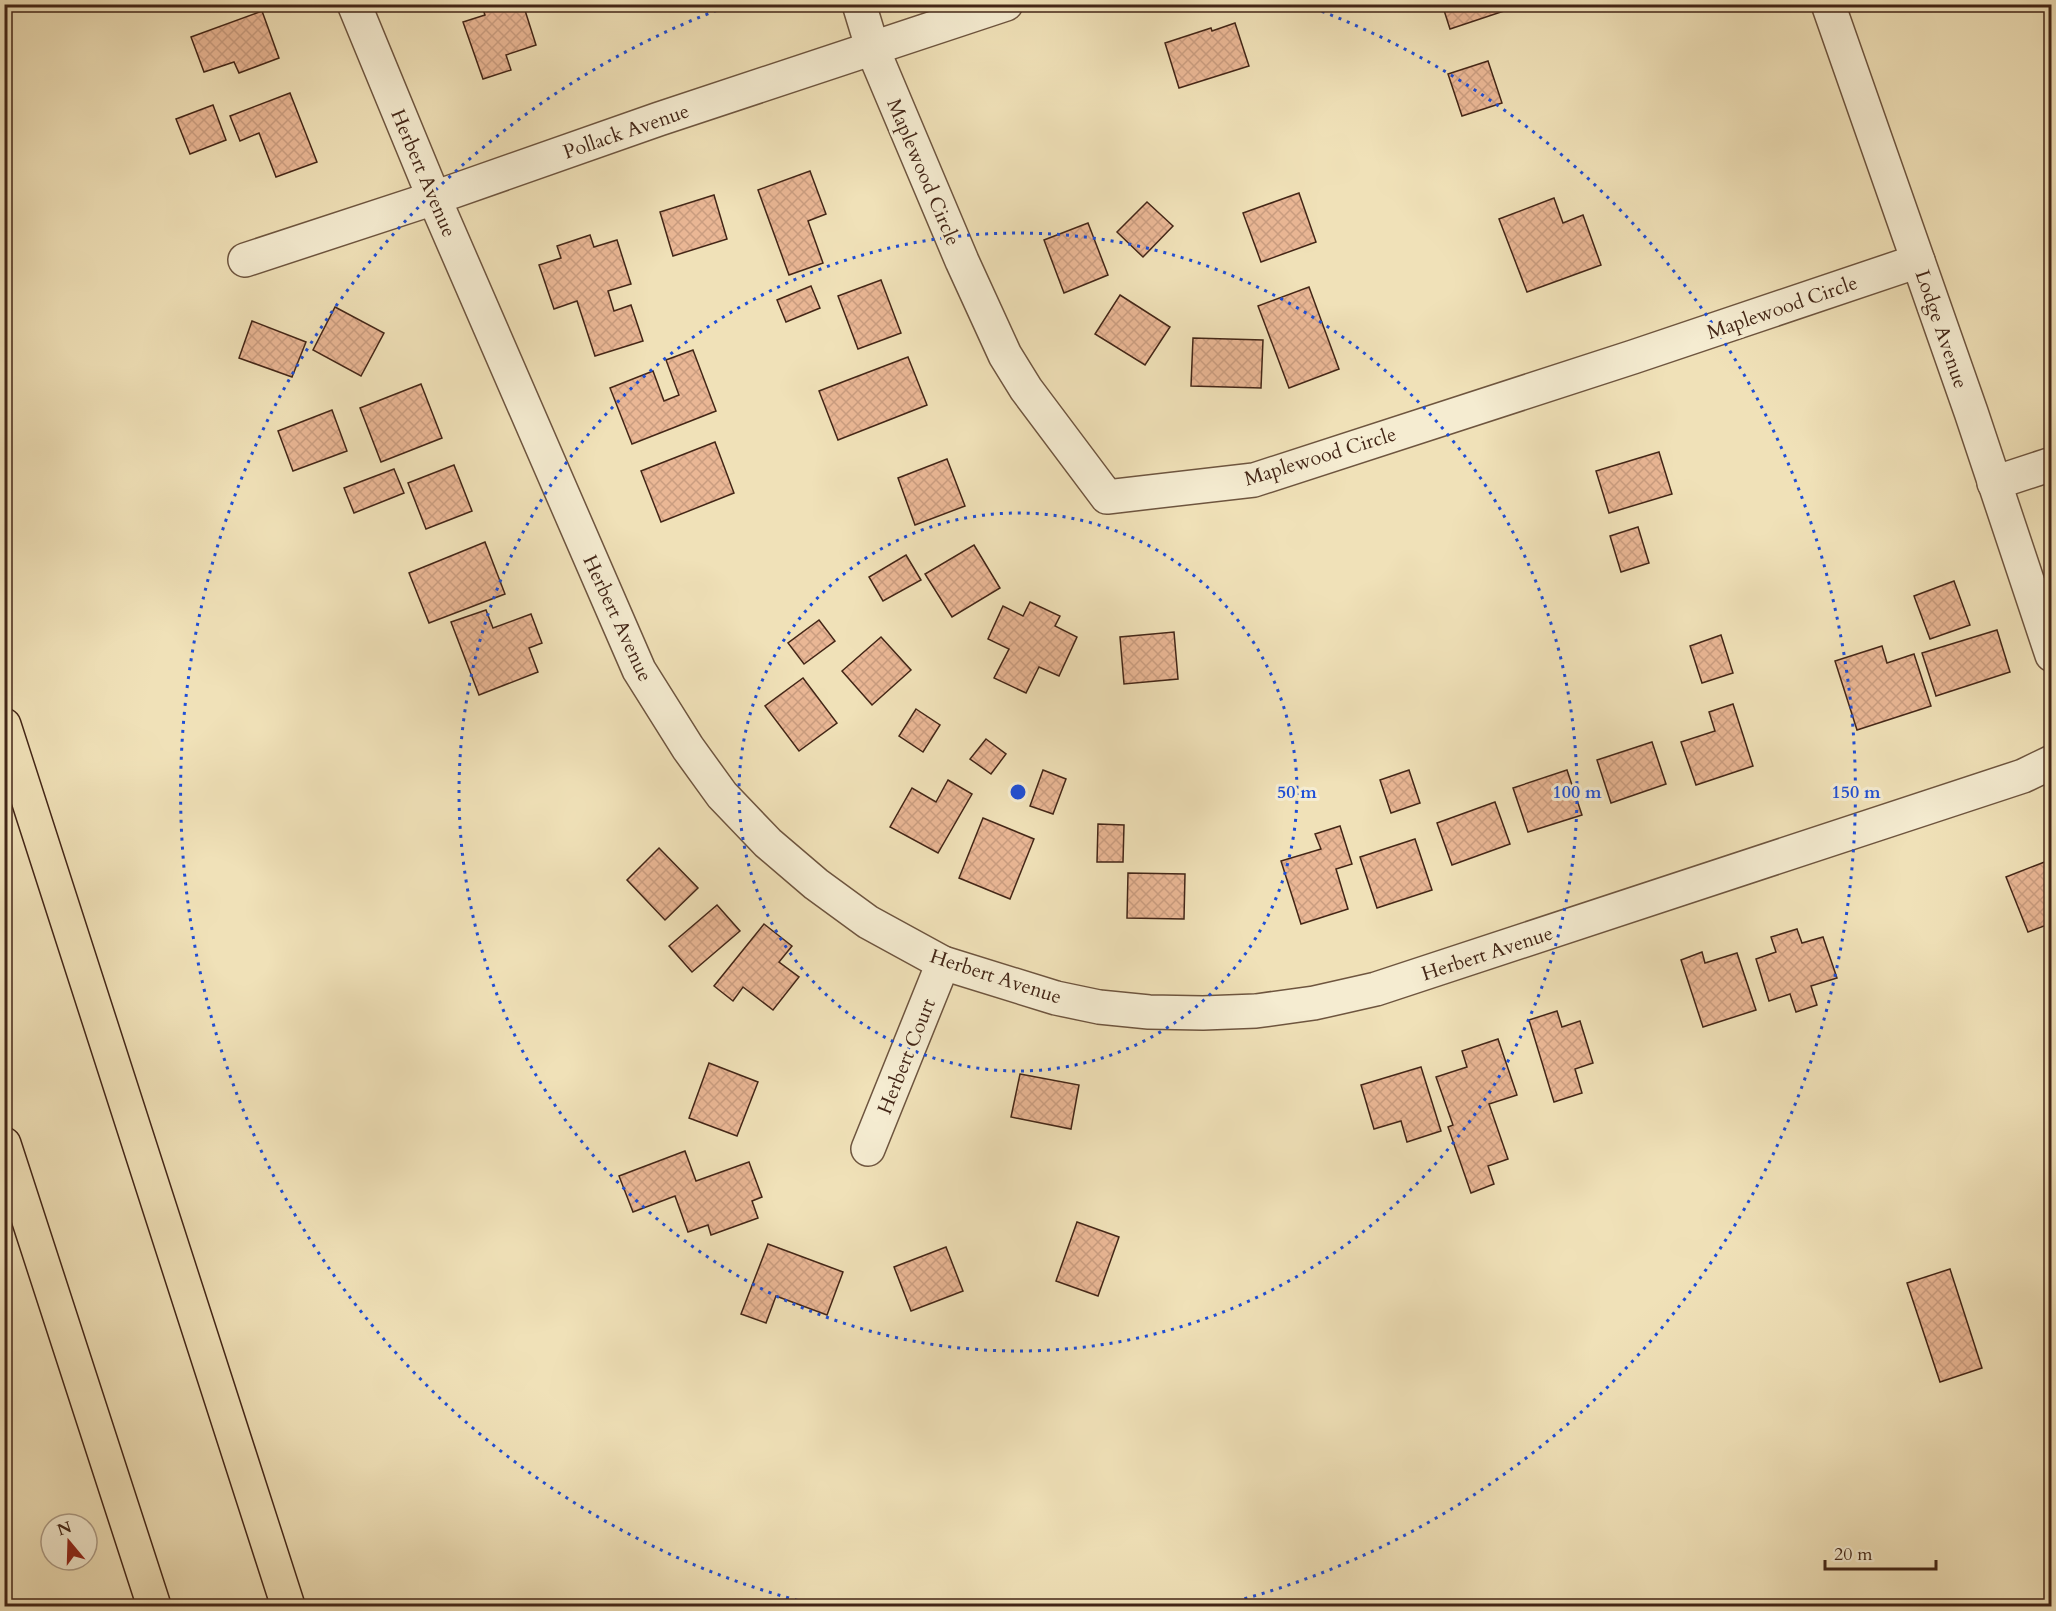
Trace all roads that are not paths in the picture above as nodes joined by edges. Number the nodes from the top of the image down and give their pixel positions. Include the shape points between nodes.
1 (354, 4) edge
2 (859, 4) edge
3 (1006, 4) edge
4 (1828, 4) edge
5 (873, 50) junction
6 (434, 198) junction
7 (245, 260) dead end
8 (1918, 261) junction
9 (2052, 464) edge
10 (1994, 483) junction
11 (2052, 655) edge
12 (4, 725) edge
13 (2052, 762) edge
14 (943, 963) junction
15 (4, 1144) edge
16 (868, 1149) dead end
17 (161, 1212) junction
18 (154, 1606) edge
19 (288, 1606) edge
20 (312, 1606) edge

1 - 6 street, Herbert Avenue
2 - 5 street, Maplewood Circle
3 - 5 street, Pollack Avenue
4 - 8 street, Lodge Avenue
5 - 6 street, Pollack Avenue via 658,119
5 - 8 street, Maplewood Circle via 1005,355 1107,498 1254,480
6 - 7 street, Pollack Avenue
6 - 14 street, Herbert Avenue via 639,670 688,748 722,795 808,877 868,922
8 - 10 street, Lodge Avenue
9 - 10 street
10 - 11 street, Lodge Avenue
12 - 17 highway
13 - 14 street, Herbert Avenue via 2023,776 1388,985 1314,1003 1245,1011 1149,1012 1056,998
14 - 16 street, Herbert Court
15 - 18 highway
17 - 19 highway
17 - 20 highway

